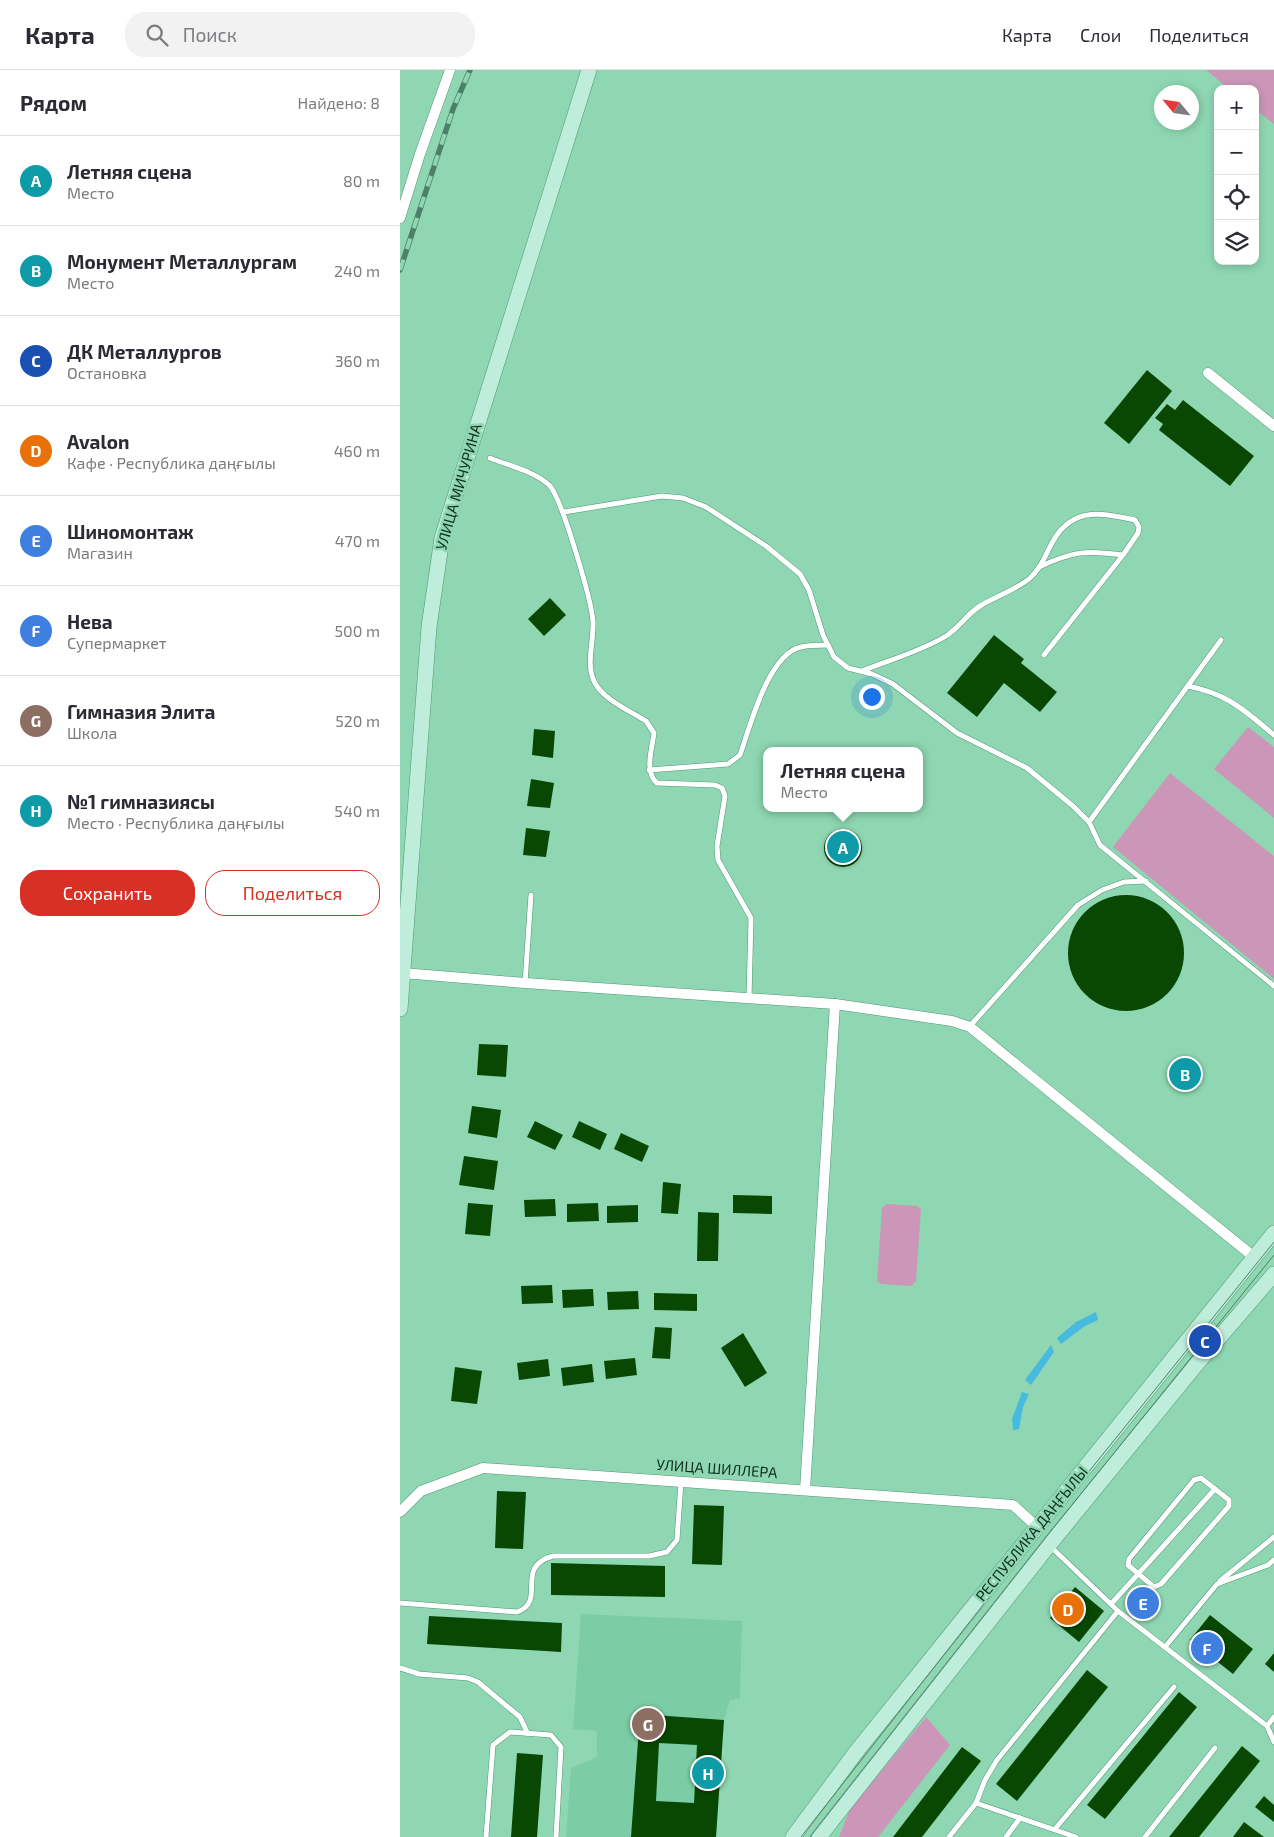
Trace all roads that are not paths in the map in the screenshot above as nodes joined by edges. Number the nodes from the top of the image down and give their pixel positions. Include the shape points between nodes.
1 (450, 70) edge
2 (589, 70) edge
3 (400, 218) edge
4 (1208, 372) dead end
5 (1274, 426) edge
6 (490, 458) dead end
7 (564, 512) junction
8 (1123, 555) junction
9 (1039, 567) junction
10 (1221, 640) dead end
11 (828, 645) junction
12 (1044, 655) dead end
13 (861, 672) junction
14 (1188, 686) junction
15 (1274, 735) edge
16 (649, 770) junction
17 (1088, 822) junction
18 (1147, 881) junction
19 (531, 895) dead end
20 (402, 973) junction
21 (525, 984) junction
22 (1274, 986) edge
23 (749, 998) junction
24 (835, 1004) junction
25 (400, 1009) edge
26 (970, 1027) junction
27 (1274, 1233) edge
28 (1254, 1257) junction
29 (1274, 1274) edge
30 (681, 1482) junction
31 (1215, 1489) junction
32 (805, 1490) junction
33 (400, 1512) edge
34 (1036, 1527) junction
35 (1274, 1536) edge
36 (1048, 1545) junction
37 (1274, 1560) edge
38 (1138, 1575) junction
39 (1216, 1584) junction
40 (400, 1603) edge
41 (1111, 1604) junction
42 (1118, 1611) junction
43 (1165, 1647) junction
44 (400, 1668) edge
45 (1174, 1687) dead end
46 (1274, 1717) edge
47 (1267, 1726) junction
48 (528, 1734) junction
49 (1274, 1742) edge
50 (1214, 1748) dead end
51 (976, 1803) junction
52 (1020, 1818) junction
53 (1055, 1829) junction
54 (486, 1837) edge
55 (556, 1837) edge
56 (793, 1837) edge
57 (819, 1837) edge
58 (949, 1837) edge
59 (1006, 1837) edge
60 (1076, 1837) edge
61 (1145, 1837) edge

1 - 3 street
2 - 20 main road, УЛИЦА МИЧУРИНА via 442,538 429,627
4 - 5 street
6 - 7 lane via 544,482
7 - 11 lane via 662,496 683,498 706,507 766,546 800,574 809,590
7 - 16 lane via 593,621 592,676 601,691 652,728
8 - 9 lane via 1081,552 1065,555
8 - 9 lane via 1138,533 1135,520 1092,514 1075,519 1061,530
8 - 12 lane
9 - 13 lane via 1029,579 974,610 959,627 944,637
10 - 14 lane
11 - 13 lane via 834,657 848,668
11 - 16 lane via 800,647 782,659 768,678 740,755 734,761
13 - 17 lane via 894,684 957,733 1027,768
14 - 15 lane via 1209,690 1235,702
14 - 17 lane
16 - 23 lane via 651,779 657,784 715,785 722,788 725,796 717,846 718,860 751,918
17 - 18 lane via 1100,845
18 - 22 lane
18 - 26 lane via 1124,882 1102,890 1078,906
19 - 21 lane
20 - 21 street
20 - 25 main road, УЛИЦА МИЧУРИНА
21 - 23 street
23 - 24 street
24 - 26 street via 936,1018
24 - 32 street
26 - 28 street
27 - 28 main road, РЕСПУБЛИКА ДАҢҒЫЛЫ
28 - 34 main road, РЕСПУБЛИКА ДАҢҒЫЛЫ
29 - 36 main road, РЕСПУБЛИКА ДАҢҒЫЛЫ
30 - 32 street, УЛИЦА ШИЛЛЕРА
30 - 33 street, УЛИЦА ШИЛЛЕРА via 483,1468 421,1491
30 - 40 lane via 677,1540 667,1552 649,1556 553,1556 541,1560 534,1567 530,1603 526,1609 517,1612
31 - 38 lane
31 - 38 lane via 1201,1478 1194,1480 1129,1559 1128,1565
31 - 38 lane via 1229,1500 1229,1506 1161,1584 1154,1587
32 - 34 street, УЛИЦА ШИЛЛЕРА via 1013,1506
34 - 56 main road, РЕСПУБЛИКА ДАҢҒЫЛЫ via 856,1752
35 - 39 lane
36 - 41 lane
36 - 57 main road, РЕСПУБЛИКА ДАҢҒЫЛЫ
37 - 39 lane
38 - 41 lane
39 - 43 lane
41 - 42 lane
42 - 43 lane
42 - 51 lane via 997,1760 984,1780
43 - 47 lane
44 - 48 lane via 419,1674 468,1678 478,1682 520,1717
45 - 53 lane
46 - 47 lane
47 - 49 lane
48 - 54 lane via 510,1732 492,1745
48 - 55 lane via 551,1735 561,1747
50 - 61 lane
51 - 52 lane
51 - 58 lane
52 - 53 lane
52 - 59 lane
53 - 60 lane

